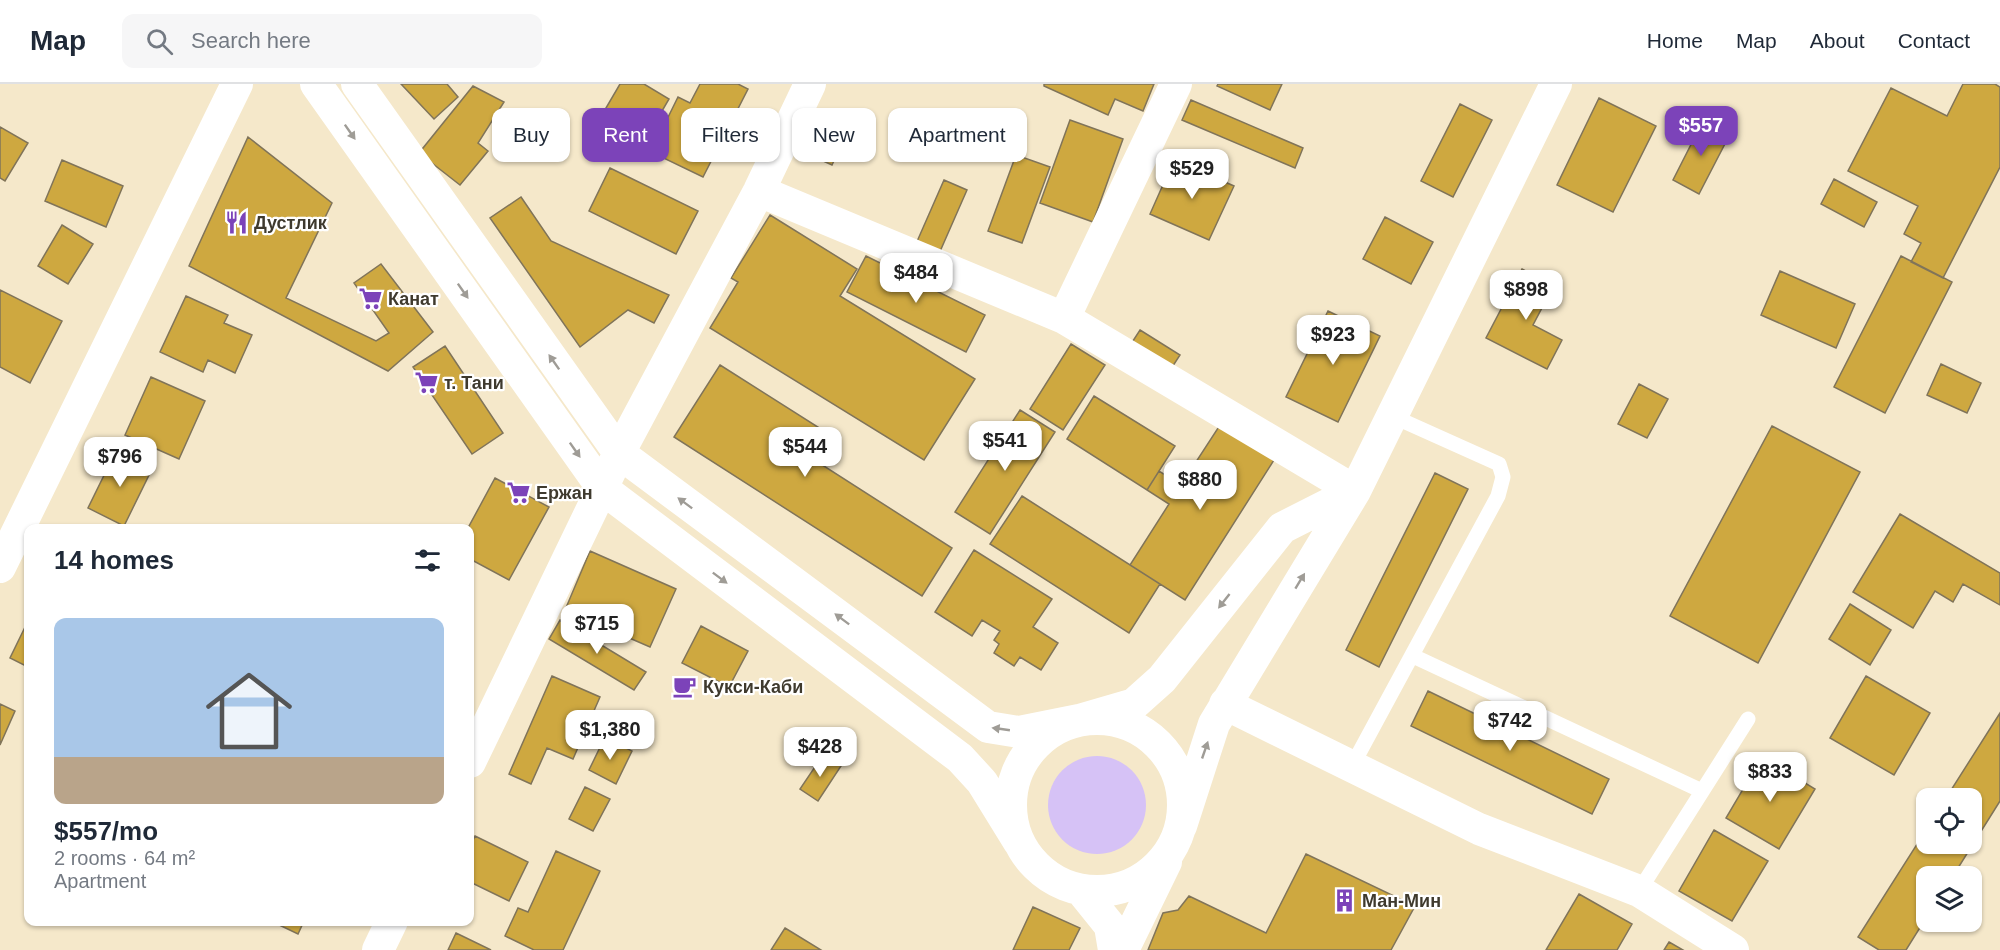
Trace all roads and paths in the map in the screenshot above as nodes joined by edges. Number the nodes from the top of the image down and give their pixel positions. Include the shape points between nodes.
1 (237, 84) edge
2 (316, 84) edge
3 (357, 84) edge
4 (810, 84) edge
5 (1176, 84) edge
6 (1556, 84) edge
7 (759, 191) junction
8 (1064, 318) junction
9 (1392, 416) junction
10 (618, 453) junction
11 (603, 489) junction
12 (1354, 491) junction
13 (0, 567) edge
14 (1413, 656) junction
15 (1225, 704) junction
16 (1748, 719) dead end
17 (1079, 720) junction
18 (474, 754) edge
19 (1352, 766) junction
20 (1702, 791) junction
21 (1177, 836) junction
22 (1019, 842) junction
23 (1081, 890) junction
24 (1639, 891) junction
25 (390, 926) edge
26 (378, 950) edge
27 (1114, 950) edge
28 (1123, 950) edge
29 (1733, 950) edge

1 - 13 street
2 -> 11 street
10 -> 3 street
4 - 7 street
5 - 8 street
6 - 9 street
7 - 8 street
7 - 10 street
8 - 12 street
9 - 12 street
9 - 14 lane via 1499,464 1503,477 1498,496
10 - 11 street
17 -> 10 street via 1019,732 988,728
11 - 18 street
11 -> 22 street via 960,758 982,782
15 -> 12 street
12 -> 17 street via 1282,528 1162,679 1134,704
14 - 19 lane
14 - 20 lane
15 - 19 street
21 -> 15 street via 1214,724
16 - 20 lane
17 - 21 street via 1108,719 1136,728 1159,745 1176,769 1183,796
17 - 22 street via 1055,730 1034,746 1020,766 1012,791 1011,817
19 - 24 street via 1479,829
20 - 24 lane
21 - 23 street via 1157,868 1134,883 1108,890
21 - 28 street
22 - 23 street via 1034,864 1055,881
23 - 27 street via 1110,926
24 - 29 street
25 - 26 street

